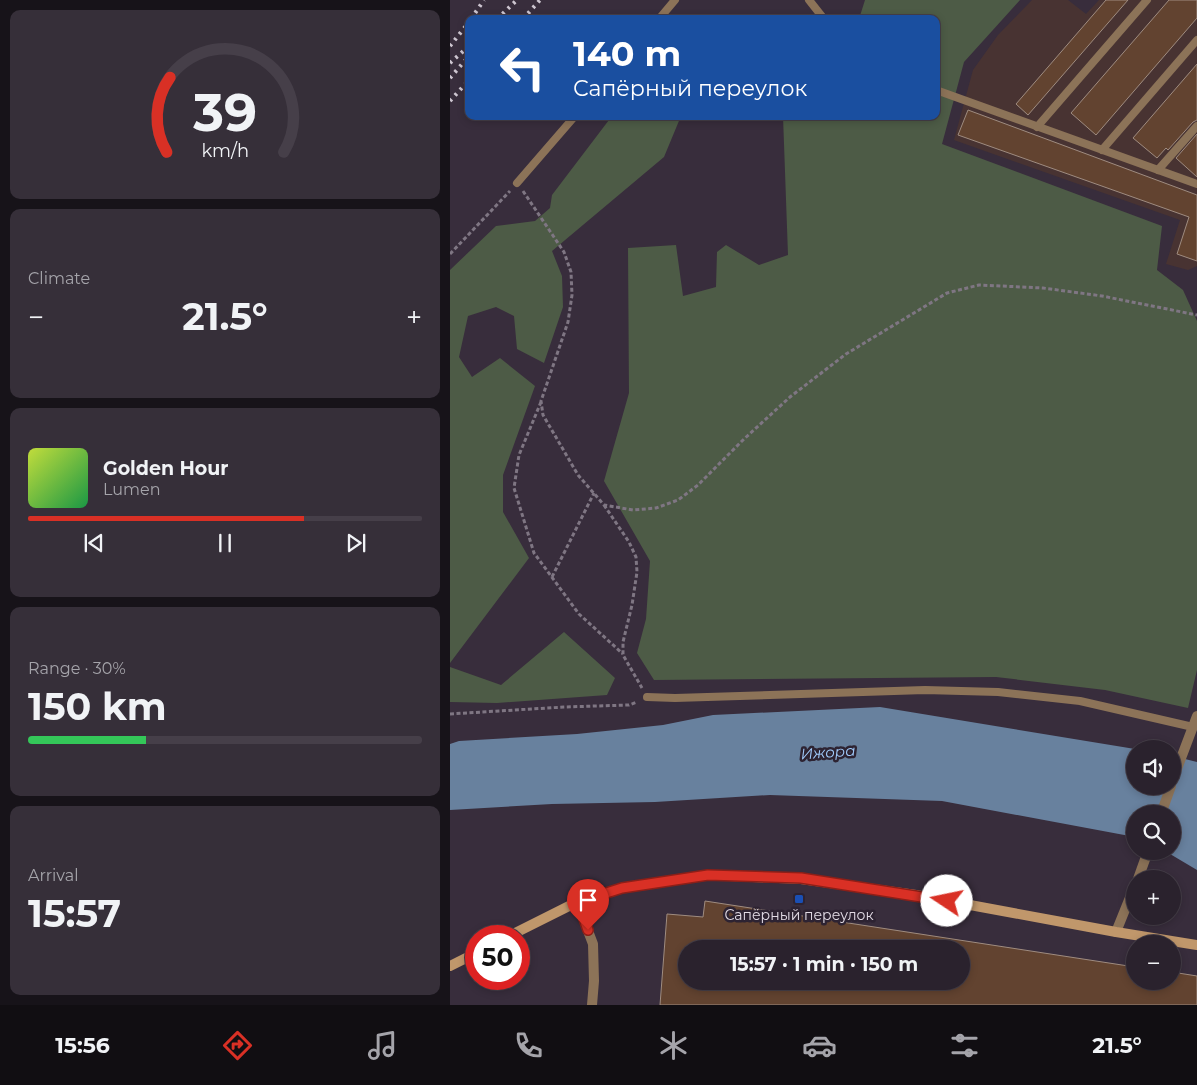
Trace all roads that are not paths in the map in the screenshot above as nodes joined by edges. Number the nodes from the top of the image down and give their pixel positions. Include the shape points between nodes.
1 (675, 0) edge
2 (808, 0) edge
3 (1147, 0) edge
4 (662, 15) edge
5 (821, 15) edge
6 (1197, 40) edge
7 (940, 91) edge
8 (572, 120) edge
9 (1197, 126) edge
10 (1038, 127) junction
11 (1102, 150) junction
12 (1158, 170) junction
13 (517, 183) road end
14 (1197, 184) edge
15 (647, 697) road end
16 (1197, 716) edge
17 (1195, 727) edge
18 (1181, 758) edge
19 (578, 902) junction
20 (1126, 907) edge
21 (530, 926) edge
22 (1116, 932) junction
23 (1197, 945) edge
24 (465, 958) edge
25 (450, 966) edge
26 (592, 1005) edge

1 - 4 lane
2 - 5 lane
3 - 10 lane
6 - 11 lane
7 - 10 lane
8 - 13 lane
9 - 12 lane
10 - 11 lane
11 - 12 lane
12 - 14 lane
15 - 17 lane via 925,690 998,692 1080,701
16 - 17 street
17 - 18 street
19 - 21 main road
19 - 22 main road via 622,888 708,875 801,878 916,895
19 - 26 street via 593,944
20 - 22 street
22 - 23 main road
24 - 25 main road

